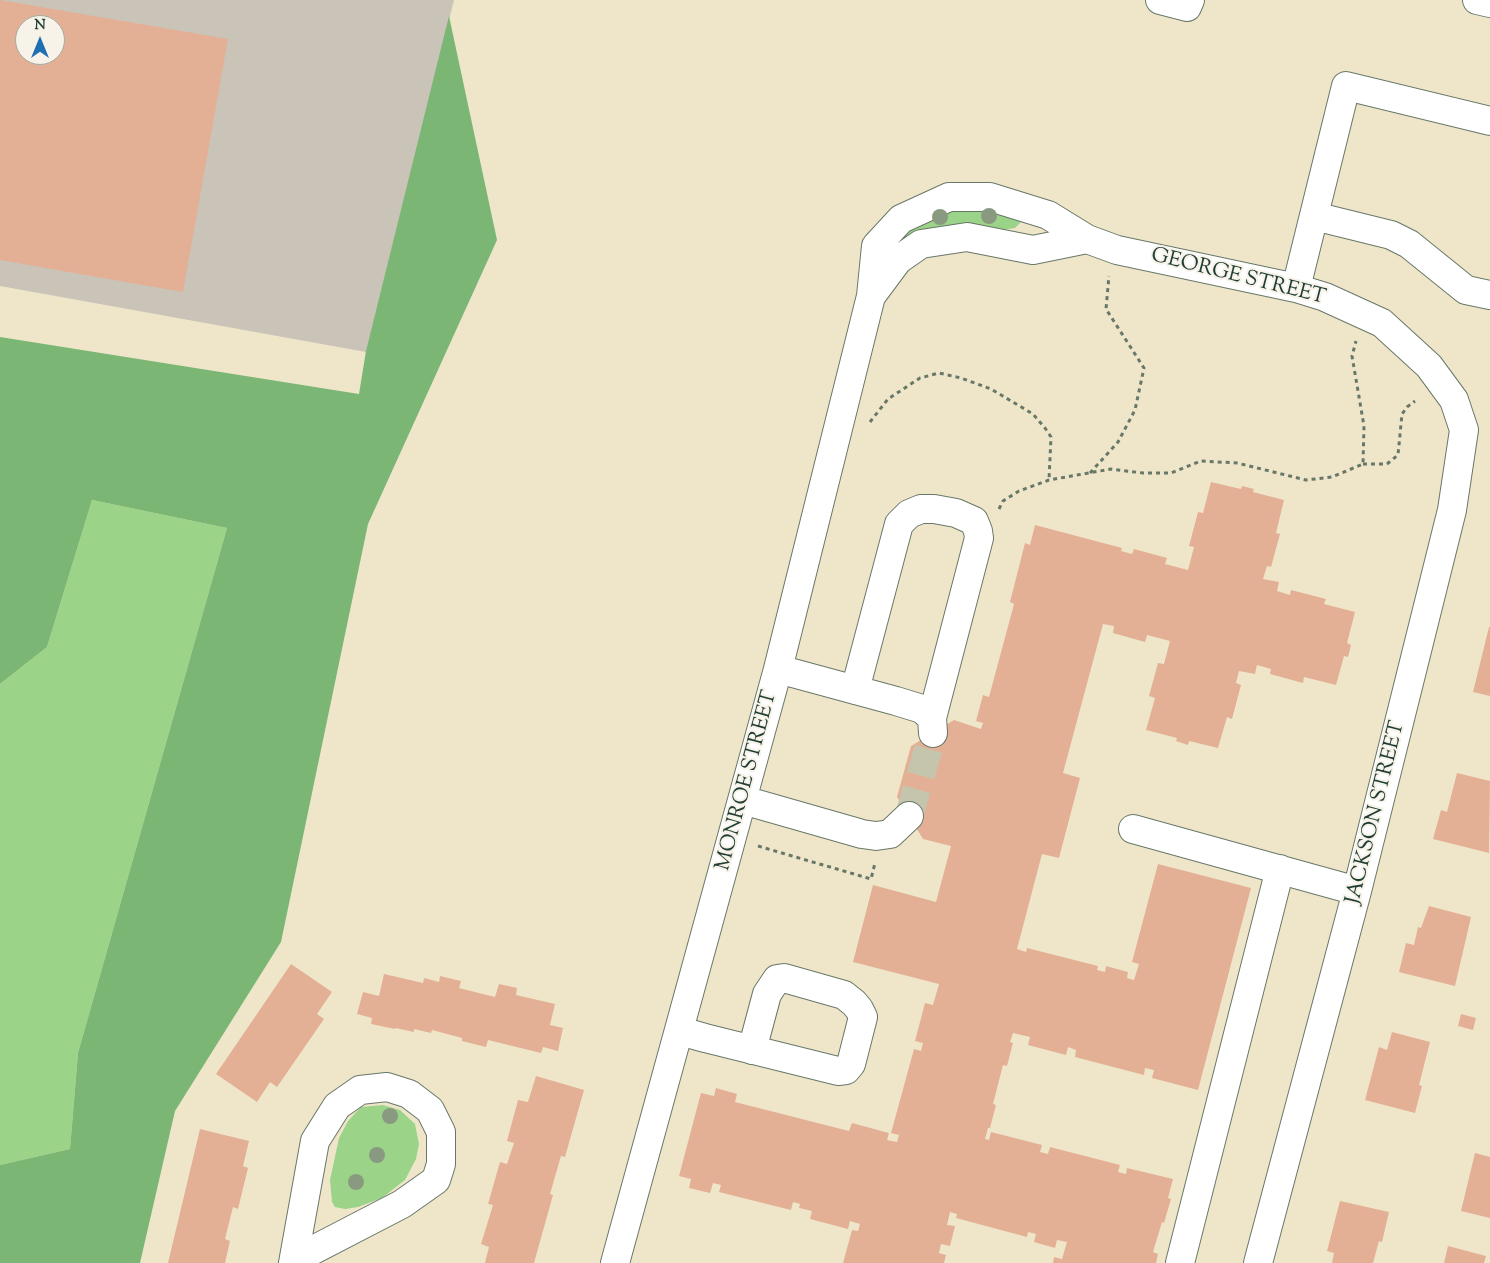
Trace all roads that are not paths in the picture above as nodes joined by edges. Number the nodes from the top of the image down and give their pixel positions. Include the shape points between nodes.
1 (1160, 0) edge
2 (1190, 0) edge
3 (1477, 0) edge
4 (1490, 3) edge
5 (1490, 122) edge
6 (1314, 216) junction
7 (1087, 239) junction
8 (1296, 288) junction
9 (1490, 295) edge
10 (871, 296) junction
11 (1429, 366) joint
12 (778, 669) junction
13 (855, 690) junction
14 (743, 800) junction
15 (909, 816) tunnel mouth
16 (1133, 829) dead end
17 (1280, 869) junction
18 (1358, 891) junction
19 (680, 1031) junction
20 (752, 1050) dead end
21 (293, 1261) edge
22 (615, 1263) edge
23 (1180, 1263) edge
24 (1258, 1263) edge

1 - 2 street via 1188,7
3 - 4 street
5 - 6 street via 1346,86
6 - 8 street
6 - 9 street via 1391,235 1409,244 1466,290
7 - 8 street, GEORGE STREET via 1117,250
7 - 10 street via 1033,250 968,237 921,244 898,260
7 - 10 street, GEORGE STREET via 1048,215 990,197 950,197 901,218 876,246
8 - 11 street, GEORGE STREET via 1325,297 1382,323
10 - 12 street, MONROE STREET
11 - 18 street, JACKSON STREET via 1454,400 1464,430 1452,510
12 - 13 street
12 - 14 street, MONROE STREET
13 - 13 street via 922,709 932,725 979,538 974,521 956,513 922,509 909,514 899,524
14 - 15 street via 876,836 890,834
14 - 19 street, MONROE STREET
16 - 17 street
17 - 18 street
17 - 23 street
18 - 24 street, JACKSON STREET
19 - 20 street
19 - 22 street, MONROE STREET
21 - 21 street via 402,1204 436,1180 441,1164 441,1132 430,1110 409,1094 387,1087 360,1090 337,1106 315,1141

